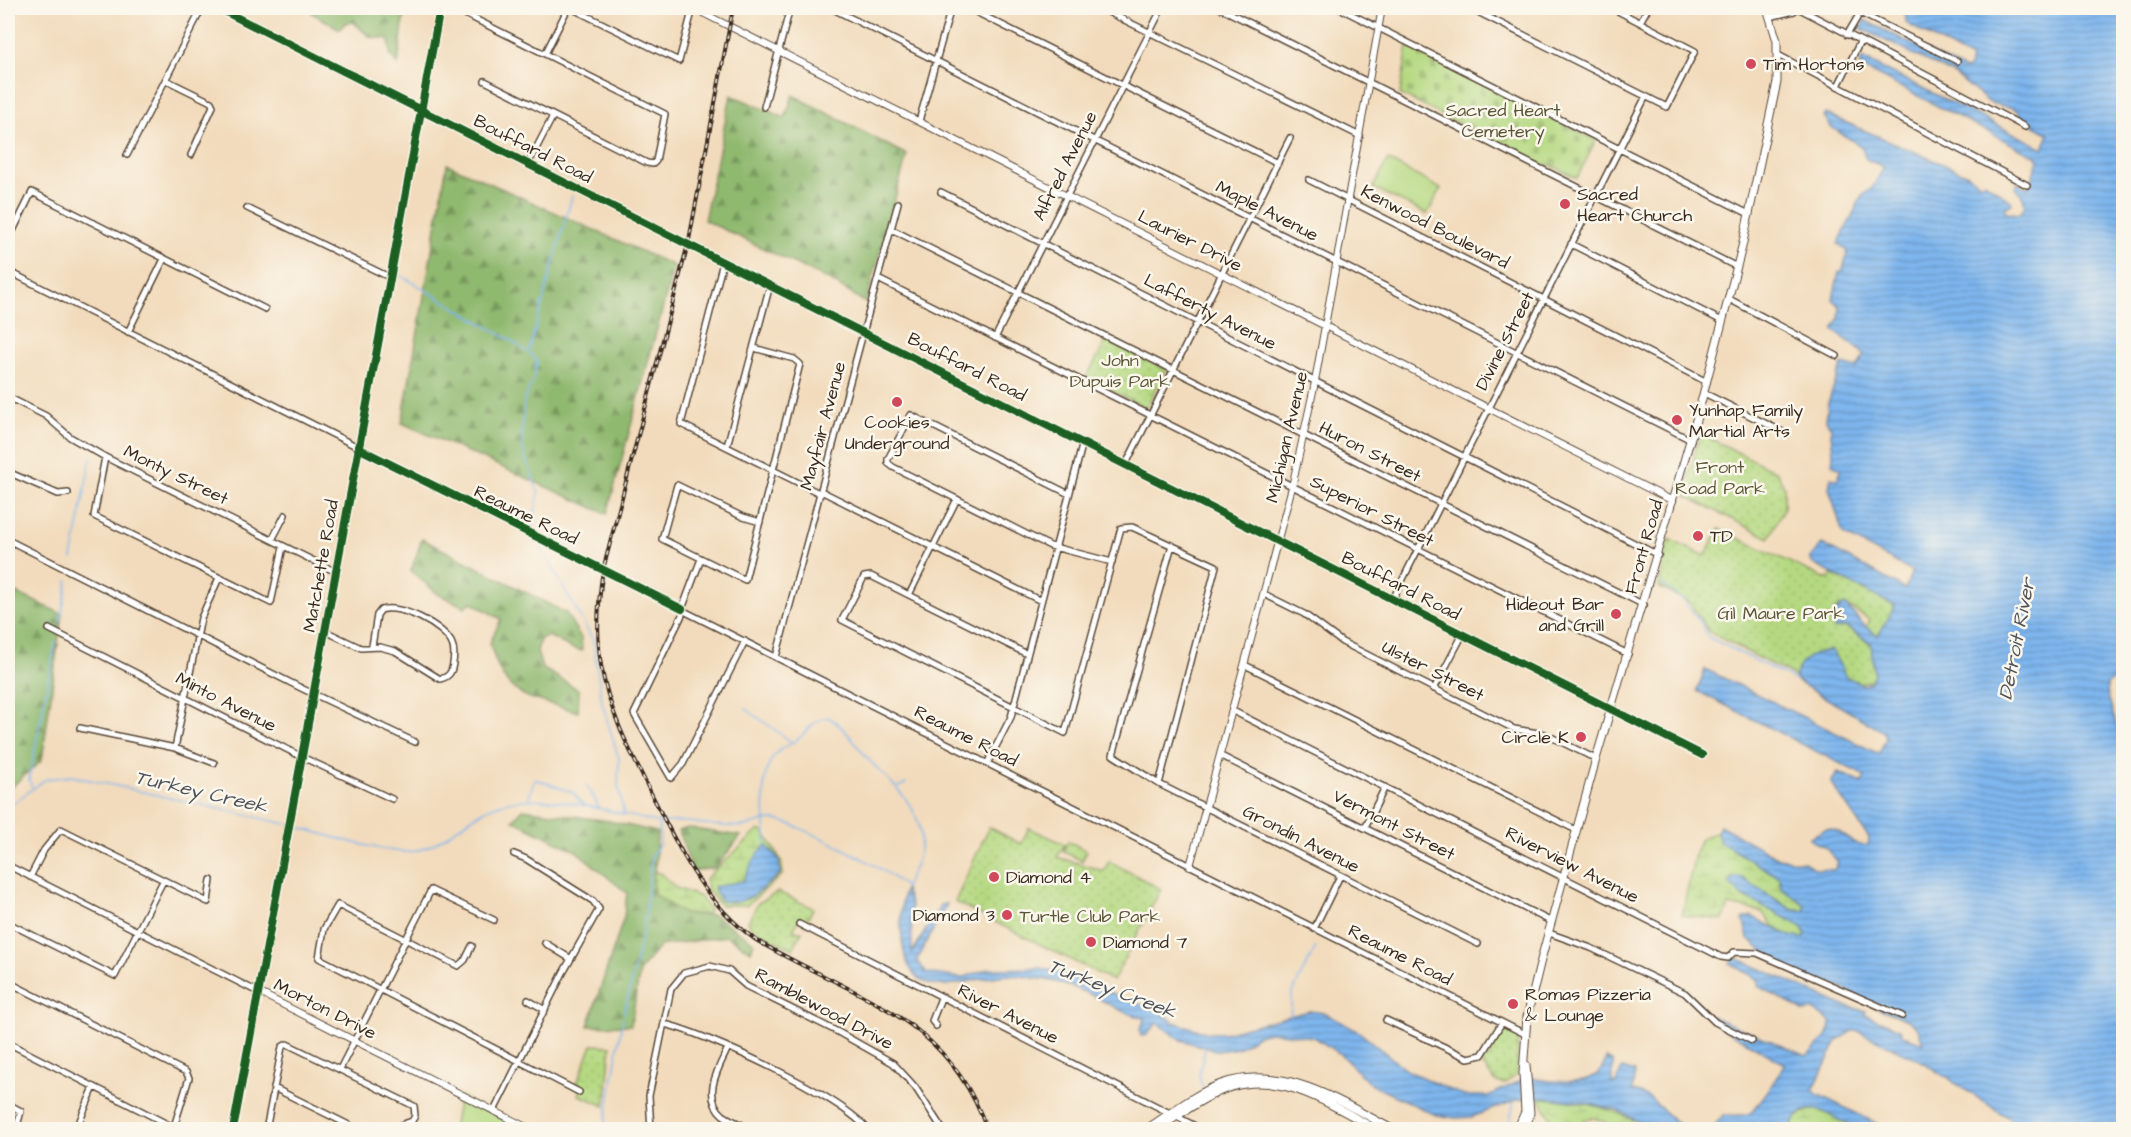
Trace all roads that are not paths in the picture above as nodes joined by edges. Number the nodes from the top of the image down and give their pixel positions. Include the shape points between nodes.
1 (202, 8) edge
2 (218, 8) edge
3 (440, 8) edge
4 (453, 8) edge
5 (570, 8) edge
6 (693, 8) edge
7 (790, 8) edge
8 (831, 8) edge
9 (951, 8) edge
10 (968, 8) edge
11 (1100, 8) edge
12 (1162, 8) edge
13 (1220, 8) edge
14 (1339, 8) edge
15 (1382, 8) edge
16 (1470, 8) edge
17 (1612, 8) edge
18 (1648, 8) edge
19 (1767, 8) edge
20 (1797, 8) edge
21 (1771, 19) junction
22 (1640, 22) junction
23 (1379, 28) junction
24 (1150, 32) junction
25 (1847, 35) junction
26 (1860, 42) junction
27 (778, 50) junction
28 (545, 54) junction
29 (1778, 55) junction
30 (936, 61) junction
31 (1957, 61) dead end
32 (166, 80) junction
33 (485, 81) dead end
34 (1370, 83) junction
35 (1123, 85) junction
36 (1838, 86) junction
37 (1646, 96) junction
38 (764, 107) dead end
39 (420, 110) junction
40 (553, 116) junction
41 (919, 122) junction
42 (2025, 127) dead end
43 (1360, 136) junction
44 (1290, 138) dead end
45 (1096, 140) junction
46 (1619, 149) junction
47 (127, 155) dead end
48 (191, 155) dead end
49 (1278, 163) junction
50 (528, 164) junction
51 (1309, 180) dead end
52 (2027, 185) dead end
53 (941, 192) dead end
54 (1067, 196) junction
55 (1594, 196) junction
56 (1348, 199) junction
57 (898, 203) dead end
58 (248, 208) dead end
59 (1749, 214) junction
60 (1249, 219) junction
61 (891, 229) junction
62 (8, 241) edge
63 (1042, 244) junction
64 (1571, 244) junction
65 (164, 259) junction
66 (723, 262) junction
67 (1337, 262) junction
68 (1737, 267) junction
69 (8, 271) edge
70 (1221, 274) junction
71 (389, 277) junction
72 (878, 279) junction
73 (770, 285) junction
74 (1018, 292) junction
75 (1543, 299) junction
76 (1729, 299) junction
77 (265, 309) dead end
78 (1722, 321) junction
79 (1197, 322) junction
80 (1325, 327) junction
81 (128, 332) junction
82 (864, 332) junction
83 (995, 338) junction
84 (754, 348) junction
85 (1516, 352) junction
86 (1837, 356) dead end
87 (1173, 370) junction
88 (1315, 382) junction
89 (1707, 382) junction
90 (1704, 393) junction
91 (8, 397) edge
92 (1488, 408) junction
93 (1149, 415) junction
94 (1787, 434) dead end
95 (1304, 435) junction
96 (1691, 440) junction
97 (1083, 442) junction
98 (727, 446) junction
99 (358, 448) junction
100 (1463, 456) junction
101 (105, 457) junction
102 (1126, 464) junction
103 (773, 470) junction
104 (8, 472) edge
105 (1292, 487) junction
106 (821, 492) junction
107 (68, 494) dead end
108 (1069, 494) junction
109 (957, 500) junction
110 (1673, 501) junction
111 (1440, 504) junction
112 (285, 515) dead end
113 (760, 522) junction
114 (8, 540) edge
115 (272, 540) junction
116 (1277, 540) junction
117 (1172, 544) junction
118 (1056, 546) junction
119 (283, 547) junction
120 (933, 548) junction
121 (1417, 550) junction
122 (1658, 555) junction
123 (701, 559) junction
124 (1112, 562) junction
125 (336, 573) junction
126 (219, 578) junction
127 (1264, 594) junction
128 (909, 595) junction
129 (1393, 599) junction
130 (1041, 601) junction
131 (1644, 605) junction
132 (682, 609) junction
133 (49, 629) dead end
134 (325, 631) junction
135 (1463, 634) junction
136 (198, 637) junction
137 (745, 641) junction
138 (372, 646) junction
139 (1027, 654) junction
140 (1628, 654) junction
141 (776, 657) junction
142 (1245, 665) junction
143 (1434, 689) junction
144 (313, 692) junction
145 (185, 699) junction
146 (1013, 709) junction
147 (1611, 709) junction
148 (1233, 711) junction
149 (80, 728) dead end
150 (415, 742) dead end
151 (175, 748) junction
152 (1702, 755) dead end
153 (1221, 756) junction
154 (302, 757) junction
155 (1596, 759) junction
156 (214, 763) dead end
157 (987, 764) junction
158 (1159, 784) junction
159 (1385, 787) junction
160 (392, 799) dead end
161 (1207, 808) junction
162 (1365, 828) junction
163 (1576, 830) junction
164 (514, 854) dead end
165 (9, 866) edge
166 (1190, 866) junction
167 (1340, 876) junction
168 (30, 877) junction
169 (1563, 877) junction
170 (211, 880) dead end
171 (163, 881) junction
172 (494, 920) dead end
173 (1552, 922) junction
174 (8, 923) edge
175 (799, 924) dead end
176 (1314, 929) junction
177 (138, 930) junction
178 (1549, 933) junction
179 (405, 940) junction
180 (545, 944) dead end
181 (1478, 944) dead end
182 (472, 946) dead end
183 (571, 959) junction
184 (8, 982) edge
185 (380, 990) junction
186 (258, 992) junction
187 (941, 998) junction
188 (528, 1000) dead end
189 (545, 1010) junction
190 (1902, 1016) dead end
191 (1386, 1020) dead end
192 (664, 1024) junction
193 (1501, 1024) junction
194 (936, 1026) dead end
195 (1525, 1034) junction
196 (355, 1041) junction
197 (1752, 1041) dead end
198 (8, 1043) edge
199 (728, 1048) junction
200 (519, 1060) junction
201 (340, 1069) junction
202 (94, 1087) junction
203 (274, 1088) junction
204 (579, 1092) dead end
205 (1528, 1103) junction
206 (8, 1104) edge
207 (494, 1111) junction
208 (1174, 1115) junction
209 (175, 1129) edge
210 (16, 1130) edge
211 (76, 1130) edge
212 (233, 1130) edge
213 (266, 1130) edge
214 (359, 1130) edge
215 (387, 1130) edge
216 (532, 1130) edge
217 (651, 1130) edge
218 (753, 1130) edge
219 (868, 1130) edge
220 (943, 1130) edge
221 (1145, 1130) edge
222 (1156, 1130) edge
223 (1203, 1130) edge
224 (1378, 1130) edge
225 (1394, 1130) edge
226 (1518, 1130) edge
227 (1526, 1130) edge

1 - 32 street
2 - 39 street, Bouffard Road
3 - 39 street, Matchette Road
4 - 28 street
5 - 6 street via 679,61
5 - 28 street
6 - 27 street, Laurier Drive
7 - 27 street
8 - 30 street, Maple Avenue
9 - 30 street
10 - 35 street
11 - 24 street
12 - 24 street, Alfred Avenue
13 - 34 street
14 - 23 street
15 - 23 street, Michigan Avenue
16 - 37 street
17 - 22 street
18 - 22 street
19 - 21 main road, Front Road
20 - 21 street
20 - 25 street
21 - 29 main road, Front Road
22 - 37 street via 1695,51 1667,107
23 - 34 street, Michigan Avenue
23 - 46 street
24 - 35 street, Alfred Avenue
24 - 43 street
25 - 26 street
25 - 31 street via 1860,13
26 - 36 street
26 - 42 street
27 - 38 street
27 - 41 street, Laurier Drive
28 - 40 street via 665,114 653,164
29 - 36 street
29 - 59 main road, Front Road via 1776,93
30 - 41 street
30 - 45 street, Maple Avenue
32 - 47 street
32 - 48 street via 213,106
33 - 40 street
34 - 43 street, Michigan Avenue
34 - 55 street
35 - 45 street, Alfred Avenue
35 - 49 street
36 - 52 street
37 - 46 street, Divine Street
39 - 50 street, Bouffard Road
39 - 71 street, Matchette Road
40 - 50 street
41 - 54 street, Laurier Drive
43 - 56 street, Michigan Avenue
44 - 49 street
45 - 54 street, Alfred Avenue
45 - 60 street, Maple Avenue
46 - 55 street, Divine Street
46 - 59 street
49 - 60 street
50 - 66 street, Bouffard Road
51 - 56 street, Kenwood Boulevard
53 - 63 street, Lafferty Avenue
54 - 63 street, Alfred Avenue
54 - 70 street, Laurier Drive
55 - 64 street, Divine Street
55 - 68 street
56 - 67 street, Michigan Avenue
56 - 75 street, Kenwood Boulevard
57 - 61 street, Mayfair Avenue
58 - 71 street
59 - 68 main road, Front Road
60 - 67 street, Maple Avenue
60 - 70 street
61 - 72 street, Mayfair Avenue
61 - 74 street, Huron Street
62 - 65 street via 32,192
63 - 74 street, Alfred Avenue
63 - 79 street, Lafferty Avenue
64 - 75 street, Divine Street
64 - 78 street
65 - 77 street
65 - 81 street
66 - 73 street, Bouffard Road
66 - 98 street via 681,424
67 - 80 street, Michigan Avenue
67 - 85 street, Maple Avenue
68 - 76 main road, Front Road
69 - 81 street, Reaume Road
70 - 79 street
70 - 80 street, Laurier Drive
71 - 99 street, Matchette Road
72 - 82 street, Mayfair Avenue
72 - 83 street, Superior Street
73 - 82 street, Bouffard Road
73 - 84 street
74 - 83 street, Alfred Avenue
74 - 87 street, Huron Street
75 - 85 street, Divine Street
75 - 89 street, Kenwood Boulevard
76 - 78 main road, Front Road
76 - 86 street
78 - 89 main road, Front Road
79 - 87 street
79 - 88 street, Lafferty Avenue
80 - 88 street, Michigan Avenue
80 - 92 street, Laurier Drive
81 - 99 street, Reaume Road
82 - 97 street, Bouffard Road
82 - 106 street, Mayfair Avenue
83 - 93 street, Superior Street
84 - 98 street
84 - 103 street via 800,364
85 - 92 street, Divine Street
85 - 96 street, Maple Avenue
87 - 93 street
87 - 95 street, Huron Street
88 - 95 street, Michigan Avenue
88 - 100 street, Lafferty Avenue
89 - 90 main road, Front Road
90 - 94 street
90 - 96 main road, Front Road
91 - 101 street, Monty Street via 46,416 70,437
92 - 100 street, Divine Street
92 - 110 street, Laurier Drive
93 - 102 street
93 - 105 street, Superior Street
95 - 105 street, Michigan Avenue
95 - 111 street, Huron Street
96 - 110 main road, Front Road
97 - 102 street, Bouffard Road
97 - 108 street
98 - 103 street
99 - 125 street, Matchette Road
99 - 132 street, Reaume Road
100 - 111 street, Divine Street
100 - 122 street, Lafferty Avenue
101 - 115 street, Monty Street
101 - 126 street via 94,516
102 - 116 street, Bouffard Road
103 - 106 street
103 - 113 street
104 - 107 street via 58,494
105 - 116 street, Michigan Avenue
105 - 121 street, Superior Street
106 - 120 street
106 - 141 street, Mayfair Avenue
108 - 109 street via 911,415 888,463
108 - 118 street
109 - 118 street
109 - 120 street
110 - 122 main road, Front Road
111 - 121 street, Divine Street
111 - 131 street, Huron Street
112 - 115 street
113 - 123 street via 745,580
113 - 123 street via 677,484 662,540
114 - 136 street
115 - 119 street, Monty Street
116 - 127 street, Michigan Avenue
116 - 129 street, Bouffard Road
117 - 124 street via 1125,526 1121,528
117 - 158 street, Grondin Avenue via 1113,755
117 - 158 street via 1216,566
118 - 124 street
118 - 130 street
119 - 125 street, Monty Street
119 - 126 street via 271,603
120 - 128 street
120 - 130 street
121 - 129 street, Divine Street
121 - 140 street, Superior Street
122 - 131 main road, Front Road
123 - 132 street
124 - 146 street via 1065,733
125 - 134 street, Matchette Road
126 - 136 street
127 - 142 street, Michigan Avenue
127 - 143 street, Ulster Street via 1304,614 1342,642
128 - 139 street
128 - 146 street via 871,576 864,577 842,620
129 - 135 street, Bouffard Road
130 - 139 street
131 - 140 main road, Front Road
132 - 137 street, Reaume Road
132 - 137 street via 634,714 671,778 683,764
133 - 145 street, Minto Avenue
134 - 138 street via 361,648
134 - 144 street, Matchette Road
135 - 143 street
135 - 147 street, Bouffard Road
136 - 144 street
136 - 145 street
137 - 141 street, Reaume Road
138 - 138 street via 395,651 440,679 451,671 454,651 448,638 424,620 395,608 381,610 377,615
139 - 146 street
140 - 147 main road, Front Road
141 - 157 street, Reaume Road
142 - 148 street, Michigan Avenue
142 - 163 street
143 - 155 street, Ulster Street via 1514,729 1545,734
144 - 150 street
144 - 154 street, Matchette Road
145 - 151 street
145 - 154 street, Minto Avenue
146 - 157 street
147 - 152 street, Bouffard Road
147 - 155 main road, Front Road
148 - 153 street, Michigan Avenue
148 - 159 street, Riverview Avenue
149 - 151 street
151 - 156 street
153 - 161 street, Michigan Avenue
153 - 162 street, Vermont Street
154 - 160 street, Minto Avenue
154 - 186 street, Matchette Road
155 - 163 main road, Front Road
157 - 166 street, Reaume Road
158 - 161 street, Grondin Avenue
159 - 162 street
159 - 169 street, Riverview Avenue
161 - 166 street, Michigan Avenue
161 - 167 street, Grondin Avenue
162 - 173 street, Vermont Street
163 - 169 main road, Front Road
164 - 183 street via 584,895 599,909
165 - 168 street, Morton Drive
166 - 176 street, Reaume Road
167 - 176 street
167 - 181 street, Grondin Avenue
168 - 171 street via 61,829
168 - 177 street, Morton Drive
169 - 173 main road, Front Road
169 - 190 street, Riverview Avenue via 1721,957 1728,958 1734,951 1757,952
170 - 171 street via 208,902
171 - 177 street
172 - 179 street via 431,890
173 - 178 main road, Front Road
174 - 177 street via 115,976
175 - 187 street, River Avenue
176 - 193 street, Reaume Road
177 - 186 street, Morton Drive
178 - 195 main road, Front Road
178 - 197 street via 1592,948 1685,993 1715,1022
179 - 182 street via 458,966
179 - 185 street
179 - 185 street via 338,905 324,929 319,958
180 - 183 street
183 - 189 street
184 - 209 street via 186,1072 189,1078
185 - 196 street
185 - 200 street
186 - 196 street, Morton Drive
186 - 212 street, Matchette Road
187 - 194 street via 932,1021
187 - 208 street, River Avenue
188 - 189 street
189 - 200 street
191 - 193 street via 1468,1058 1482,1055
192 - 199 street via 694,1031
192 - 217 street, Ramblewood Drive via 649,1096
192 - 220 street, Ramblewood Drive via 671,989 684,973 697,968 729,971 746,986 893,1063 915,1087
193 - 195 street, Reaume Road
195 - 205 main road, Front Road
196 - 201 street
196 - 207 street, Morton Drive
198 - 202 street
199 - 218 street via 713,1079 714,1098 722,1114
199 - 219 street via 833,1100 861,1120
200 - 204 street
200 - 207 street
201 - 203 street via 287,1044 282,1047
201 - 215 street via 414,1106 412,1121
202 - 209 street
202 - 211 street
203 - 213 street
203 - 214 street
205 - 226 main road
205 - 227 main road
206 - 210 street via 21,1111
207 - 216 street, Morton Drive
208 - 221 main road
208 - 222 main road
208 - 223 street, River Avenue
208 - 224 main road via 1232,1087 1276,1084 1300,1090
208 - 225 main road via 1221,1084 1266,1077 1305,1085

